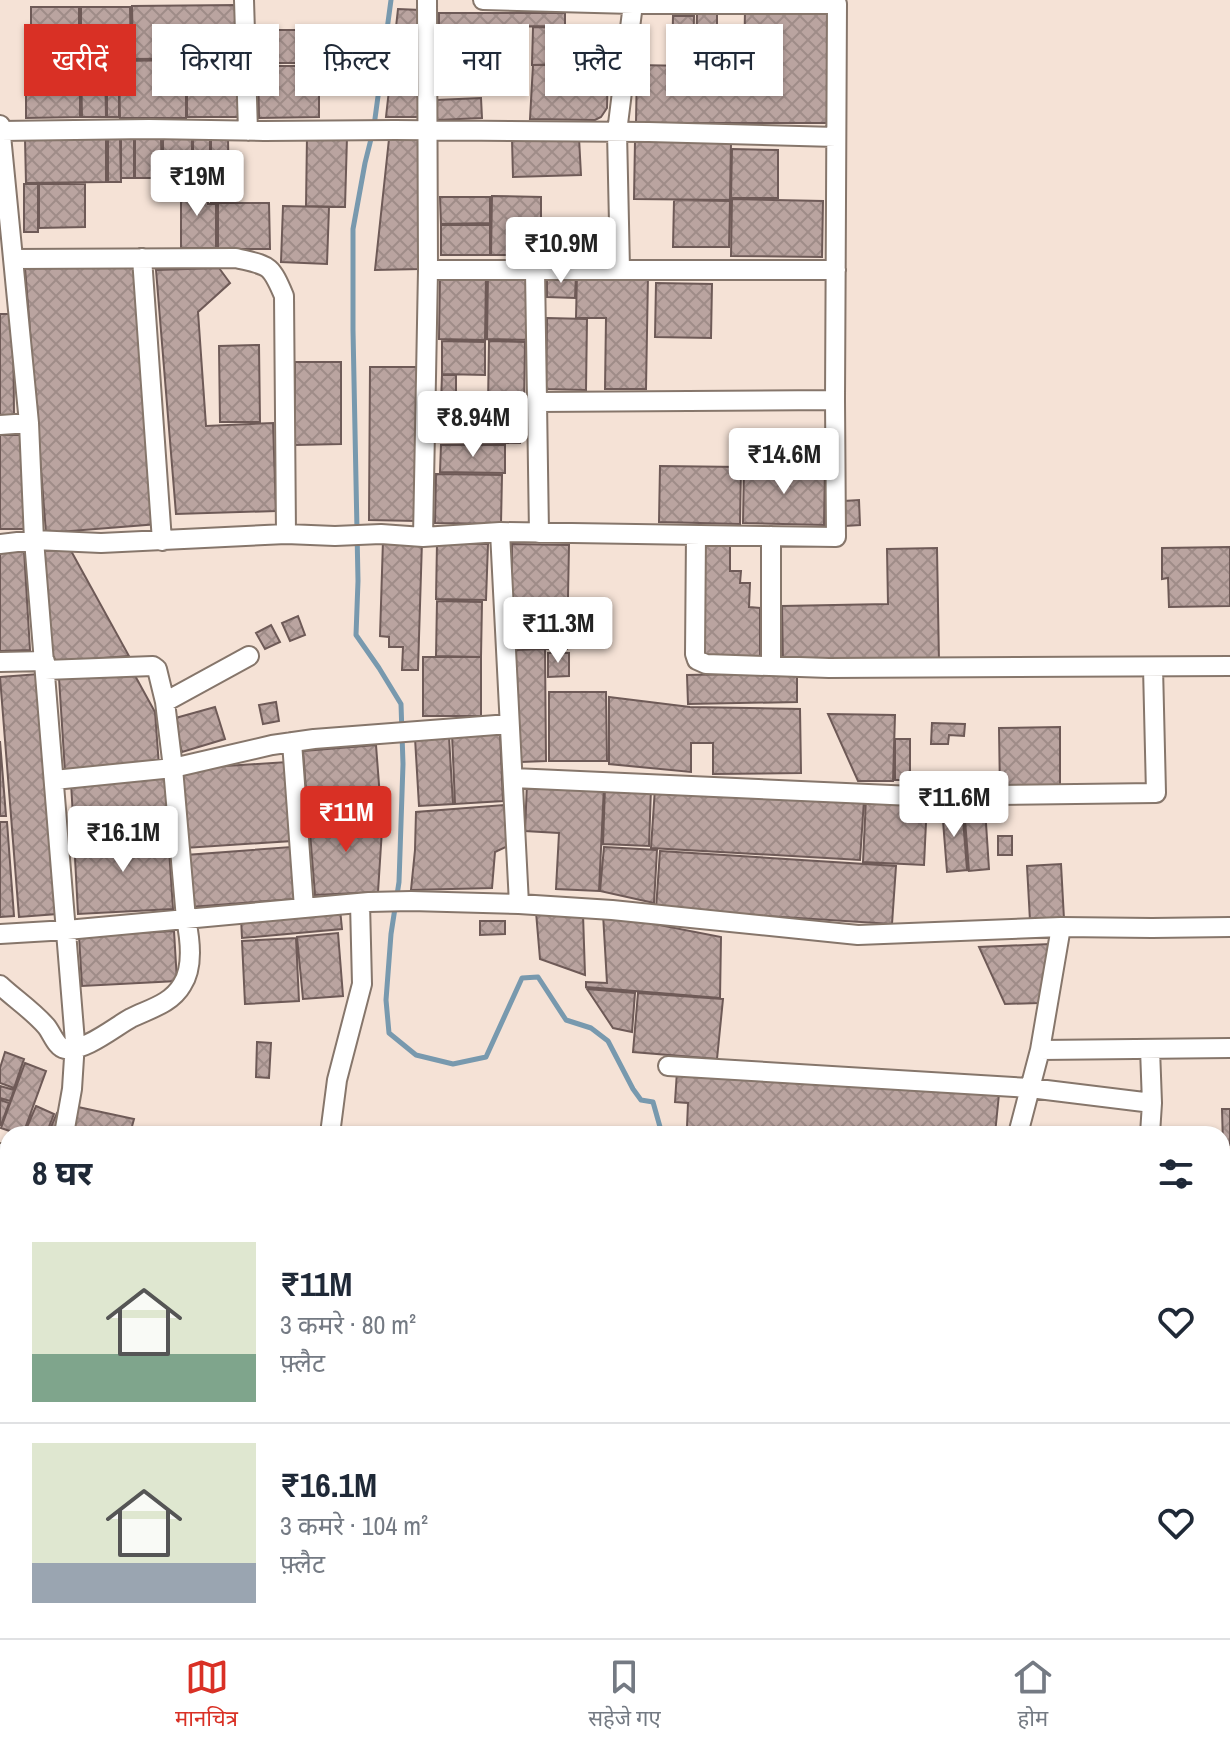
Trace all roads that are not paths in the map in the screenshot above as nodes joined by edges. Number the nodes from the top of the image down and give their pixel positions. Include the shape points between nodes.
1 (244, 0) edge
2 (427, 0) edge
3 (483, 0) edge
4 (837, 2) edge
5 (633, 4) junction
6 (0, 125) edge
7 (1, 131) edge
8 (248, 131) junction
9 (427, 132) junction
10 (617, 132) junction
11 (836, 137) junction
12 (142, 258) junction
13 (13, 259) junction
14 (620, 269) junction
15 (428, 270) junction
16 (535, 270) junction
17 (836, 270) junction
18 (9, 308) edge
19 (835, 400) junction
20 (537, 402) junction
21 (29, 423) junction
22 (0, 425) edge
23 (500, 532) junction
24 (539, 533) junction
25 (286, 534) junction
26 (696, 535) junction
27 (771, 536) junction
28 (423, 537) junction
29 (34, 540) junction
30 (162, 541) junction
31 (0, 544) edge
32 (249, 656) dead end
33 (0, 662) edge
34 (45, 666) junction
35 (771, 666) junction
36 (1230, 666) edge
37 (1153, 667) junction
38 (165, 702) junction
39 (509, 724) junction
40 (292, 742) junction
41 (173, 768) junction
42 (513, 778) junction
43 (54, 780) junction
44 (364, 903) junction
45 (519, 904) junction
46 (304, 908) junction
47 (186, 919) junction
48 (1061, 927) junction
49 (1230, 927) edge
50 (67, 930) junction
51 (0, 934) edge
52 (0, 985) edge
53 (1230, 1048) edge
54 (75, 1049) junction
55 (1150, 1049) junction
56 (1040, 1050) junction
57 (668, 1066) dead end
58 (1030, 1088) junction
59 (1152, 1103) junction
60 (65, 1126) edge
61 (331, 1126) edge
62 (1020, 1126) edge
63 (1151, 1126) edge

1 - 8 street
2 - 9 street
3 - 5 street
4 - 5 street
4 - 11 street
5 - 10 street
6 - 7 street
7 - 8 street
7 - 13 street
8 - 9 street
9 - 10 street
9 - 15 street
10 - 11 street
10 - 14 street
11 - 17 street
12 - 13 street
12 - 25 street via 236,258 267,265 276,278 284,296
12 - 30 street
13 - 18 street
14 - 16 street
14 - 17 street
15 - 16 street
15 - 28 street
16 - 20 street
17 - 19 street
18 - 21 street
19 - 20 street
19 - 27 street via 836,537
20 - 24 street
21 - 22 street
21 - 29 street
23 - 24 street
23 - 28 street
23 - 39 street
24 - 26 street
25 - 28 street
25 - 30 street
26 - 27 street
26 - 35 street via 697,660
27 - 35 street
29 - 30 street
29 - 31 street
29 - 34 street
32 - 38 street
33 - 34 street
34 - 38 street via 153,666
34 - 43 street
35 - 37 street
36 - 37 street
37 - 42 street via 1156,793 913,796
38 - 41 street
39 - 40 street
39 - 42 street
40 - 41 street
40 - 46 street
41 - 43 street
41 - 47 street
42 - 45 street
43 - 50 street
44 - 45 street
44 - 46 street
44 - 61 street via 362,984
45 - 48 street via 858,935
46 - 47 street
47 - 50 street
47 - 54 street via 188,973 182,987 150,1011
48 - 49 street
48 - 56 street
50 - 51 street
50 - 54 street
52 - 54 street via 23,1002 58,1045
53 - 55 street
54 - 60 street
55 - 56 street
55 - 59 street
56 - 58 street
57 - 58 street
58 - 59 street
58 - 62 street
59 - 63 street

